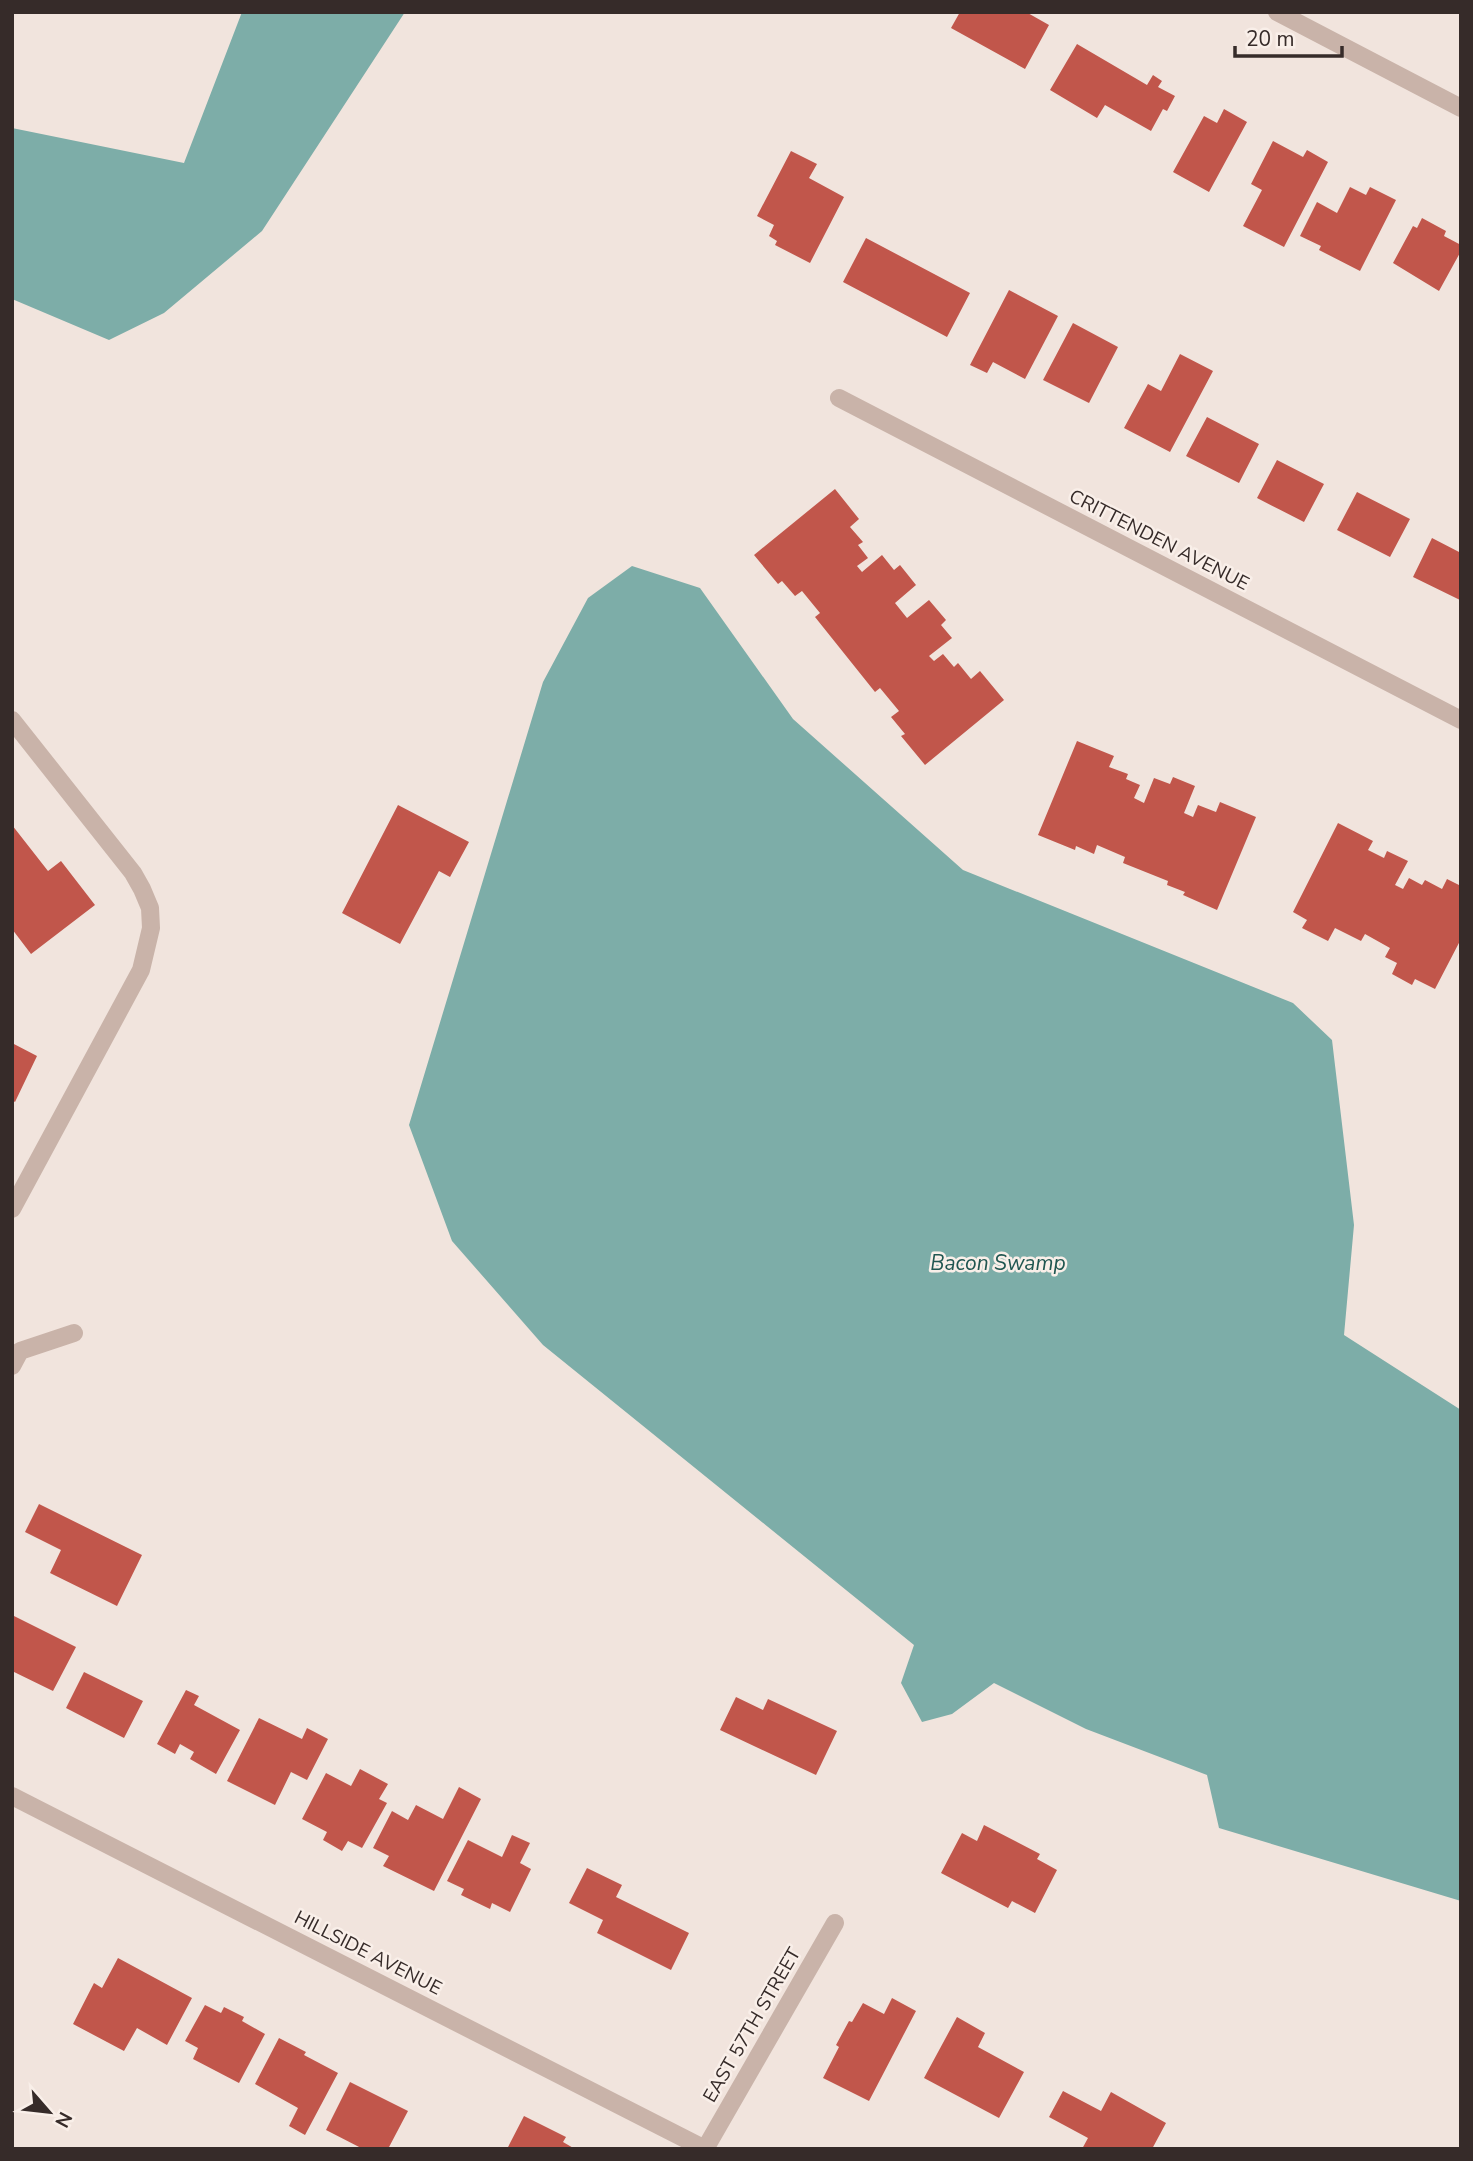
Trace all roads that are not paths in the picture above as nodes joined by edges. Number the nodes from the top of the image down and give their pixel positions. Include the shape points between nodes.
1 (1277, 12) edge
2 (1461, 108) edge
3 (839, 398) dead end
4 (12, 720) edge
5 (1461, 720) edge
6 (12, 1209) edge
7 (74, 1333) dead end
8 (12, 1366) edge
9 (12, 1796) edge
10 (835, 1923) dead end
11 (705, 2149) edge

1 - 2 street
3 - 5 street, CRITTENDEN AVENUE
4 - 6 street via 133,873 150,908 151,928 141,970
7 - 8 street via 20,1351
9 - 11 street, HILLSIDE AVENUE
10 - 11 street, EAST 57TH STREET

